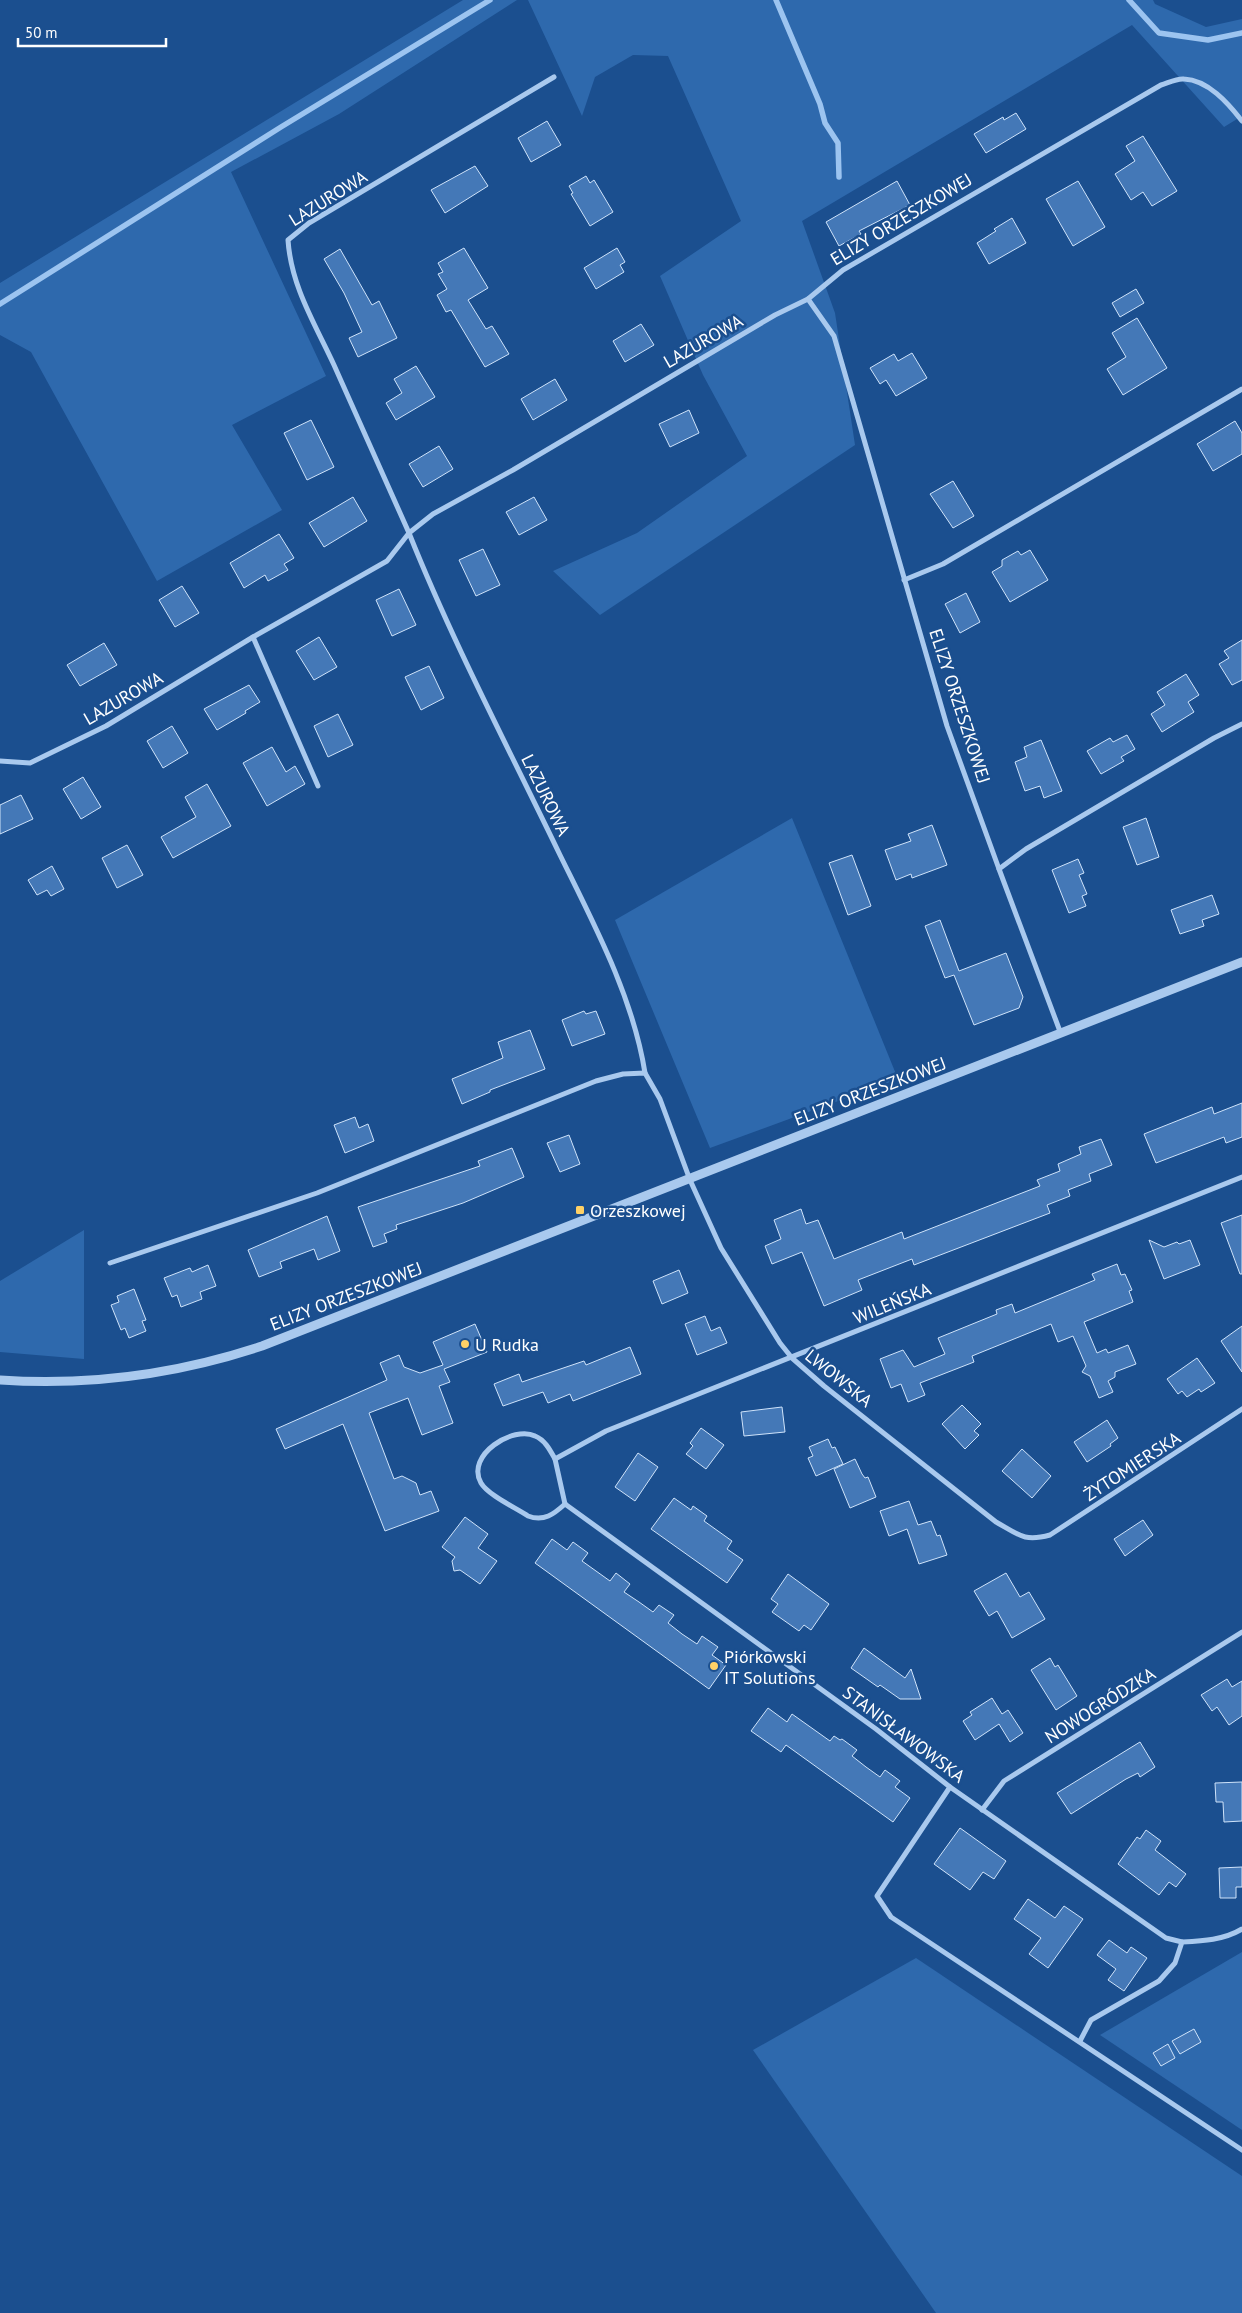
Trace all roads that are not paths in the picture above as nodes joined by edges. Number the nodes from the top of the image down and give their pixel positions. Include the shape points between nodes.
1 (554, 77) dead end
2 (1242, 121) edge
3 (808, 299) junction
4 (1242, 389) edge
5 (409, 533) junction
6 (904, 580) junction
7 (253, 637) junction
8 (1242, 724) edge
9 (0, 761) edge
10 (318, 786) dead end
11 (999, 868) junction
12 (1242, 962) edge
13 (1061, 1034) junction
14 (645, 1073) junction
15 (1242, 1177) edge
16 (690, 1180) junction
17 (110, 1263) dead end
18 (792, 1358) junction
19 (0, 1380) edge
20 (1242, 1409) edge
21 (555, 1459) junction
22 (566, 1504) junction
23 (1034, 1540) joint
24 (1242, 1632) edge
25 (950, 1787) junction
26 (982, 1810) junction
27 (1242, 1929) edge
28 (1182, 1942) junction
29 (1080, 2041) junction
30 (1242, 2150) edge

1 - 5 street, LAZUROWA via 309,222 288,240 289,262 298,292
2 - 3 street, ELIZY ORZESZKOWEJ via 1203,83 1182,78 1161,85 843,270
3 - 5 street, LAZUROWA via 775,315 433,514
3 - 6 street, ELIZY ORZESZKOWEJ via 834,336
4 - 6 street via 943,564
5 - 7 street, LAZUROWA via 387,561
5 - 14 street, LAZUROWA via 431,588 590,917 618,983 641,1050
6 - 11 street, ELIZY ORZESZKOWEJ via 947,726
7 - 9 street, LAZUROWA via 83,737 30,762
7 - 10 street
8 - 11 street via 1026,849
11 - 13 street, ELIZY ORZESZKOWEJ
12 - 13 street, ELIZY ORZESZKOWEJ
13 - 16 street, ELIZY ORZESZKOWEJ
14 - 16 street via 660,1099
14 - 17 street via 623,1074 596,1081 317,1193
15 - 18 street, WILEŃSKA
16 - 18 street, LWOWSKA via 721,1248
16 - 19 street, ELIZY ORZESZKOWEJ via 233,1356 115,1379
18 - 21 street, WILEŃSKA via 606,1431
18 - 23 street, LWOWSKA via 996,1522
20 - 23 street, ŻYTOMIERSKA via 1050,1535
21 - 22 street
21 - 22 street via 543,1440 533,1434 509,1437 486,1450 479,1461 480,1482 487,1490 536,1519 554,1515
22 - 25 street, STANISŁAWOWSKA via 876,1729
24 - 26 street, NOWOGRÓDZKA via 1004,1781
25 - 26 street, STANISŁAWOWSKA
25 - 29 street via 877,1896 891,1917
26 - 28 street, STANISŁAWOWSKA via 1166,1938
27 - 28 street via 1207,1940
28 - 29 street via 1175,1963 1159,1981 1091,2020
29 - 30 street

